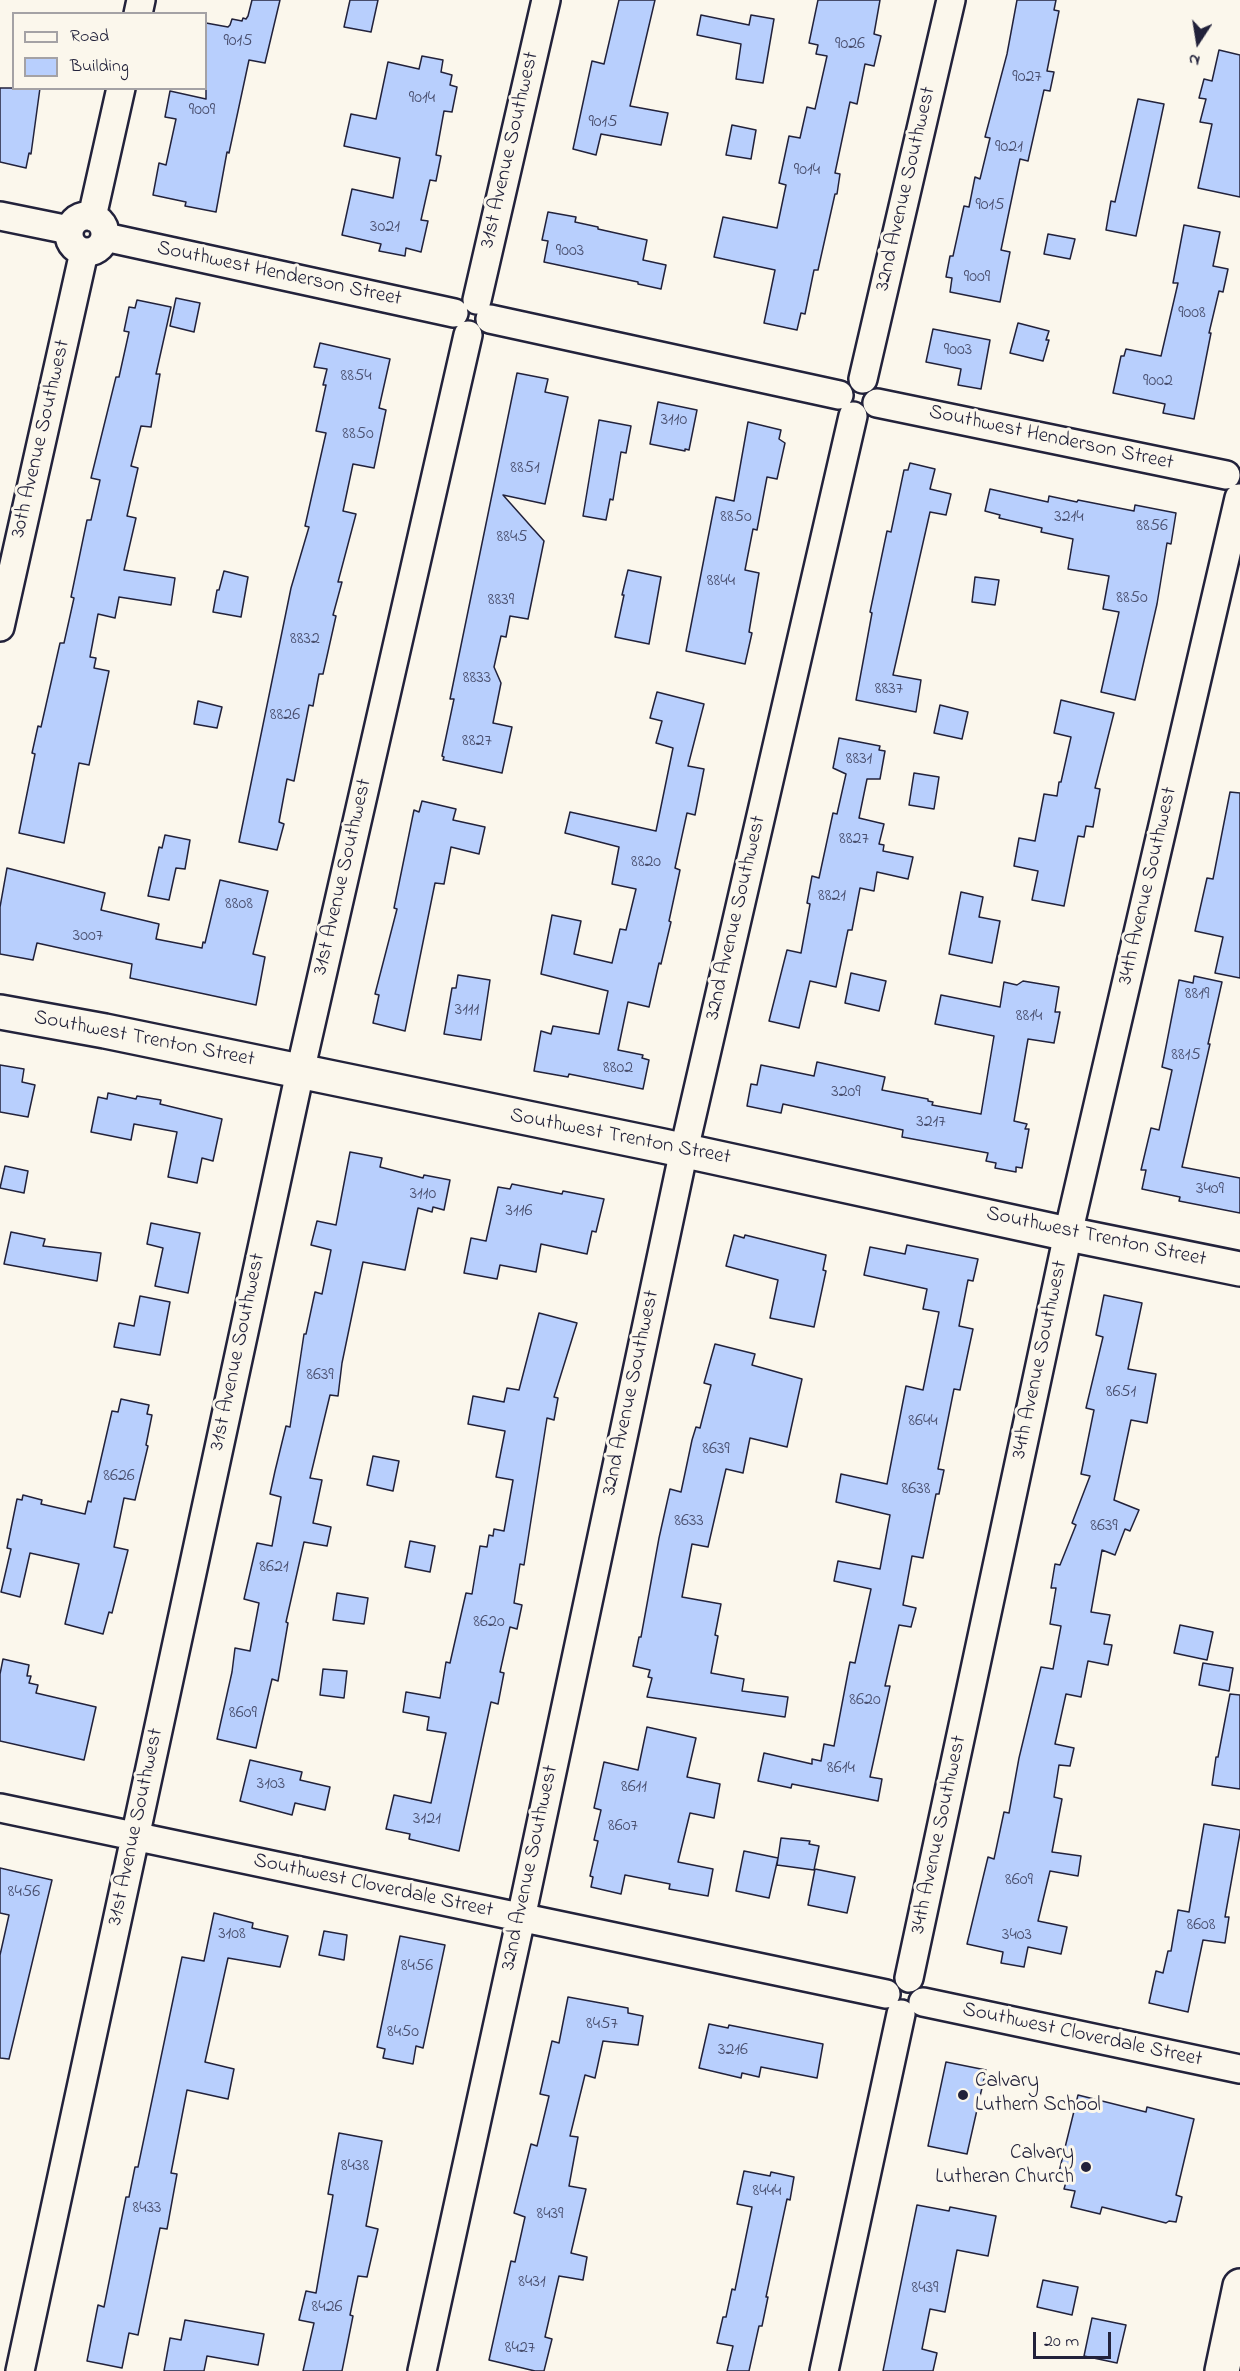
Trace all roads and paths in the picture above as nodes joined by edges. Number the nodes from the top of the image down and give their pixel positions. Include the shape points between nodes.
1 (546, 0) edge
2 (951, 0) edge
3 (120, 90) edge
4 (0, 216) edge
5 (87, 234) junction
6 (483, 310) junction
7 (461, 324) junction
8 (863, 379) junction
9 (877, 403) junction
10 (846, 406) junction
11 (1233, 467) edge
12 (1240, 498) edge
13 (0, 627) edge
14 (0, 1012) edge
15 (300, 1072) junction
16 (684, 1150) junction
17 (1068, 1234) junction
18 (1240, 1269) edge
19 (0, 1808) edge
20 (135, 1838) junction
21 (521, 1918) junction
22 (903, 2004) junction
23 (1240, 2069) edge
24 (1240, 2286) edge
25 (20, 2371) edge
26 (422, 2371) edge
27 (824, 2371) edge
28 (1222, 2371) edge

1 - 6 street, 31st Avenue Southwest
2 - 8 street, 32nd Avenue Southwest
3 - 5 street, 30th Avenue Southwest
4 - 5 street, Southwest Henderson Street
5 - 7 street, Southwest Henderson Street
5 - 13 street, 30th Avenue Southwest
6 - 7 street via 488,325 479,334
6 - 10 street
7 - 15 street, 31st Avenue Southwest
8 - 9 street via 873,385
8 - 10 street via 849,380 840,390
9 - 10 street via 865,416
9 - 11 street, Southwest Henderson Street
10 - 16 street, 32nd Avenue Southwest
11 - 12 street via 1226,485
12 - 17 street, 34th Avenue Southwest
14 - 15 street, Southwest Trenton Street
15 - 16 street, Southwest Trenton Street
15 - 20 street, 31st Avenue Southwest
16 - 17 street, Southwest Trenton Street
16 - 21 street, 32nd Avenue Southwest
17 - 18 street, Southwest Trenton Street
17 - 22 street, 34th Avenue Southwest via 909,1978 894,1981
19 - 20 street, Southwest Cloverdale Street
20 - 21 street, Southwest Cloverdale Street
20 - 25 street, 31st Avenue Southwest
21 - 22 street, Southwest Cloverdale Street
21 - 26 street, 32nd Avenue Southwest
22 - 23 street, Southwest Cloverdale Street
22 - 27 street
24 - 28 street

